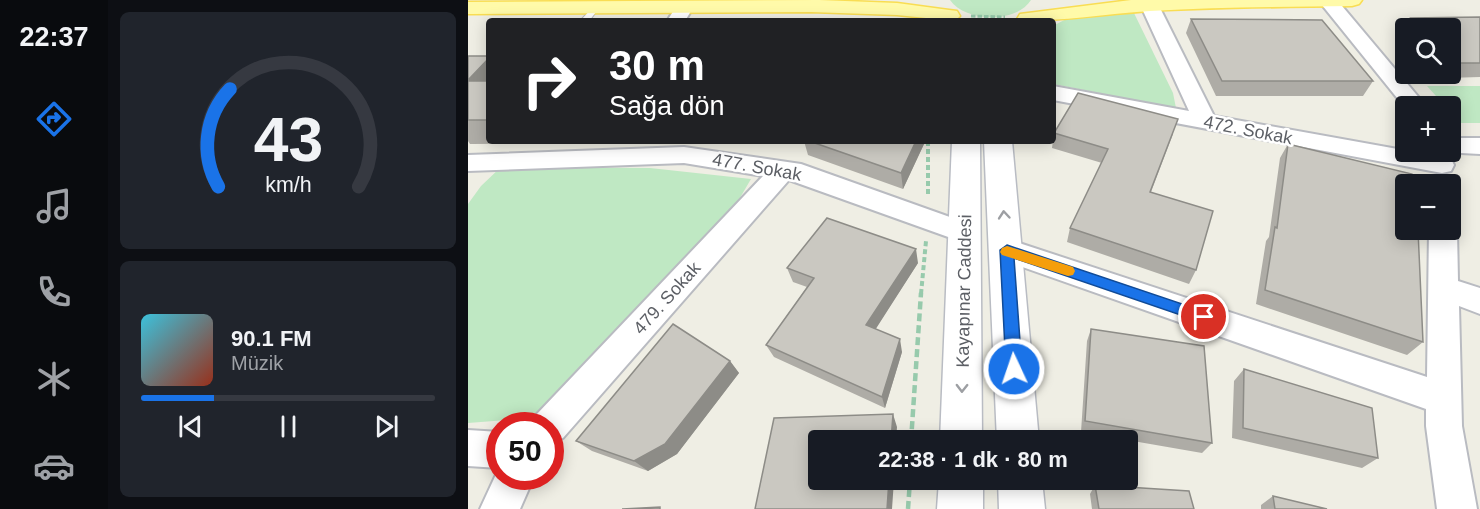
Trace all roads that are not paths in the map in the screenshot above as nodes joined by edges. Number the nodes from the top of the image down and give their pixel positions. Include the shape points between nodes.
1 (891, 0) edge
2 (934, 0) edge
3 (1048, 0) edge
4 (1327, 0) edge
5 (1352, 0) edge
6 (1107, 2) edge
7 (1148, 2) junction
8 (846, 7) junction
9 (468, 8) edge
10 (590, 14) edge
11 (681, 14) edge
12 (955, 18) edge
13 (1027, 18) edge
14 (1031, 18) edge
15 (1056, 94) edge
16 (1407, 96) edge
17 (1206, 122) junction
18 (966, 144) edge
19 (998, 144) edge
20 (1480, 146) edge
21 (610, 150) edge
22 (1395, 154) edge
23 (1461, 154) edge
24 (469, 165) edge
25 (783, 170) junction
26 (964, 233) junction
27 (1443, 240) edge
28 (1007, 250) junction
29 (1443, 288) junction
30 (1480, 301) edge
31 (1444, 399) junction
32 (563, 412) edge
33 (961, 430) edge
34 (1017, 430) edge
35 (468, 448) edge
36 (486, 449) edge
37 (509, 490) edge
38 (961, 490) edge
39 (1021, 490) edge
40 (500, 509) edge
41 (960, 509) edge
42 (1022, 509) edge
43 (1457, 509) edge

1 - 8 main road
2 - 12 main road via 939,9
3 - 13 main road via 1041,12
4 - 5 main road
4 - 7 main road
4 - 16 street
6 - 7 main road
6 - 14 main road
7 - 17 street
8 - 11 main road
8 - 12 main road via 897,9
9 - 10 main road
10 - 11 main road
15 - 17 street, 472. Sokak
17 - 22 street, 472. Sokak
18 - 26 main road, Kayapınar Caddesi
28 -> 19 main road
20 - 23 street, 472. Sokak
21 - 24 street, 477. Sokak
21 - 25 street, 477. Sokak via 684,155
25 - 26 street, 477. Sokak via 801,173
25 - 32 street, 479. Sokak
26 -> 33 main road, Kayapınar Caddesi
27 - 29 street
28 - 31 street
28 - 34 main road
29 - 30 street
29 - 31 street
31 - 43 street via 1444,426
35 - 36 street
37 - 40 street
38 - 41 main road
39 - 42 main road

